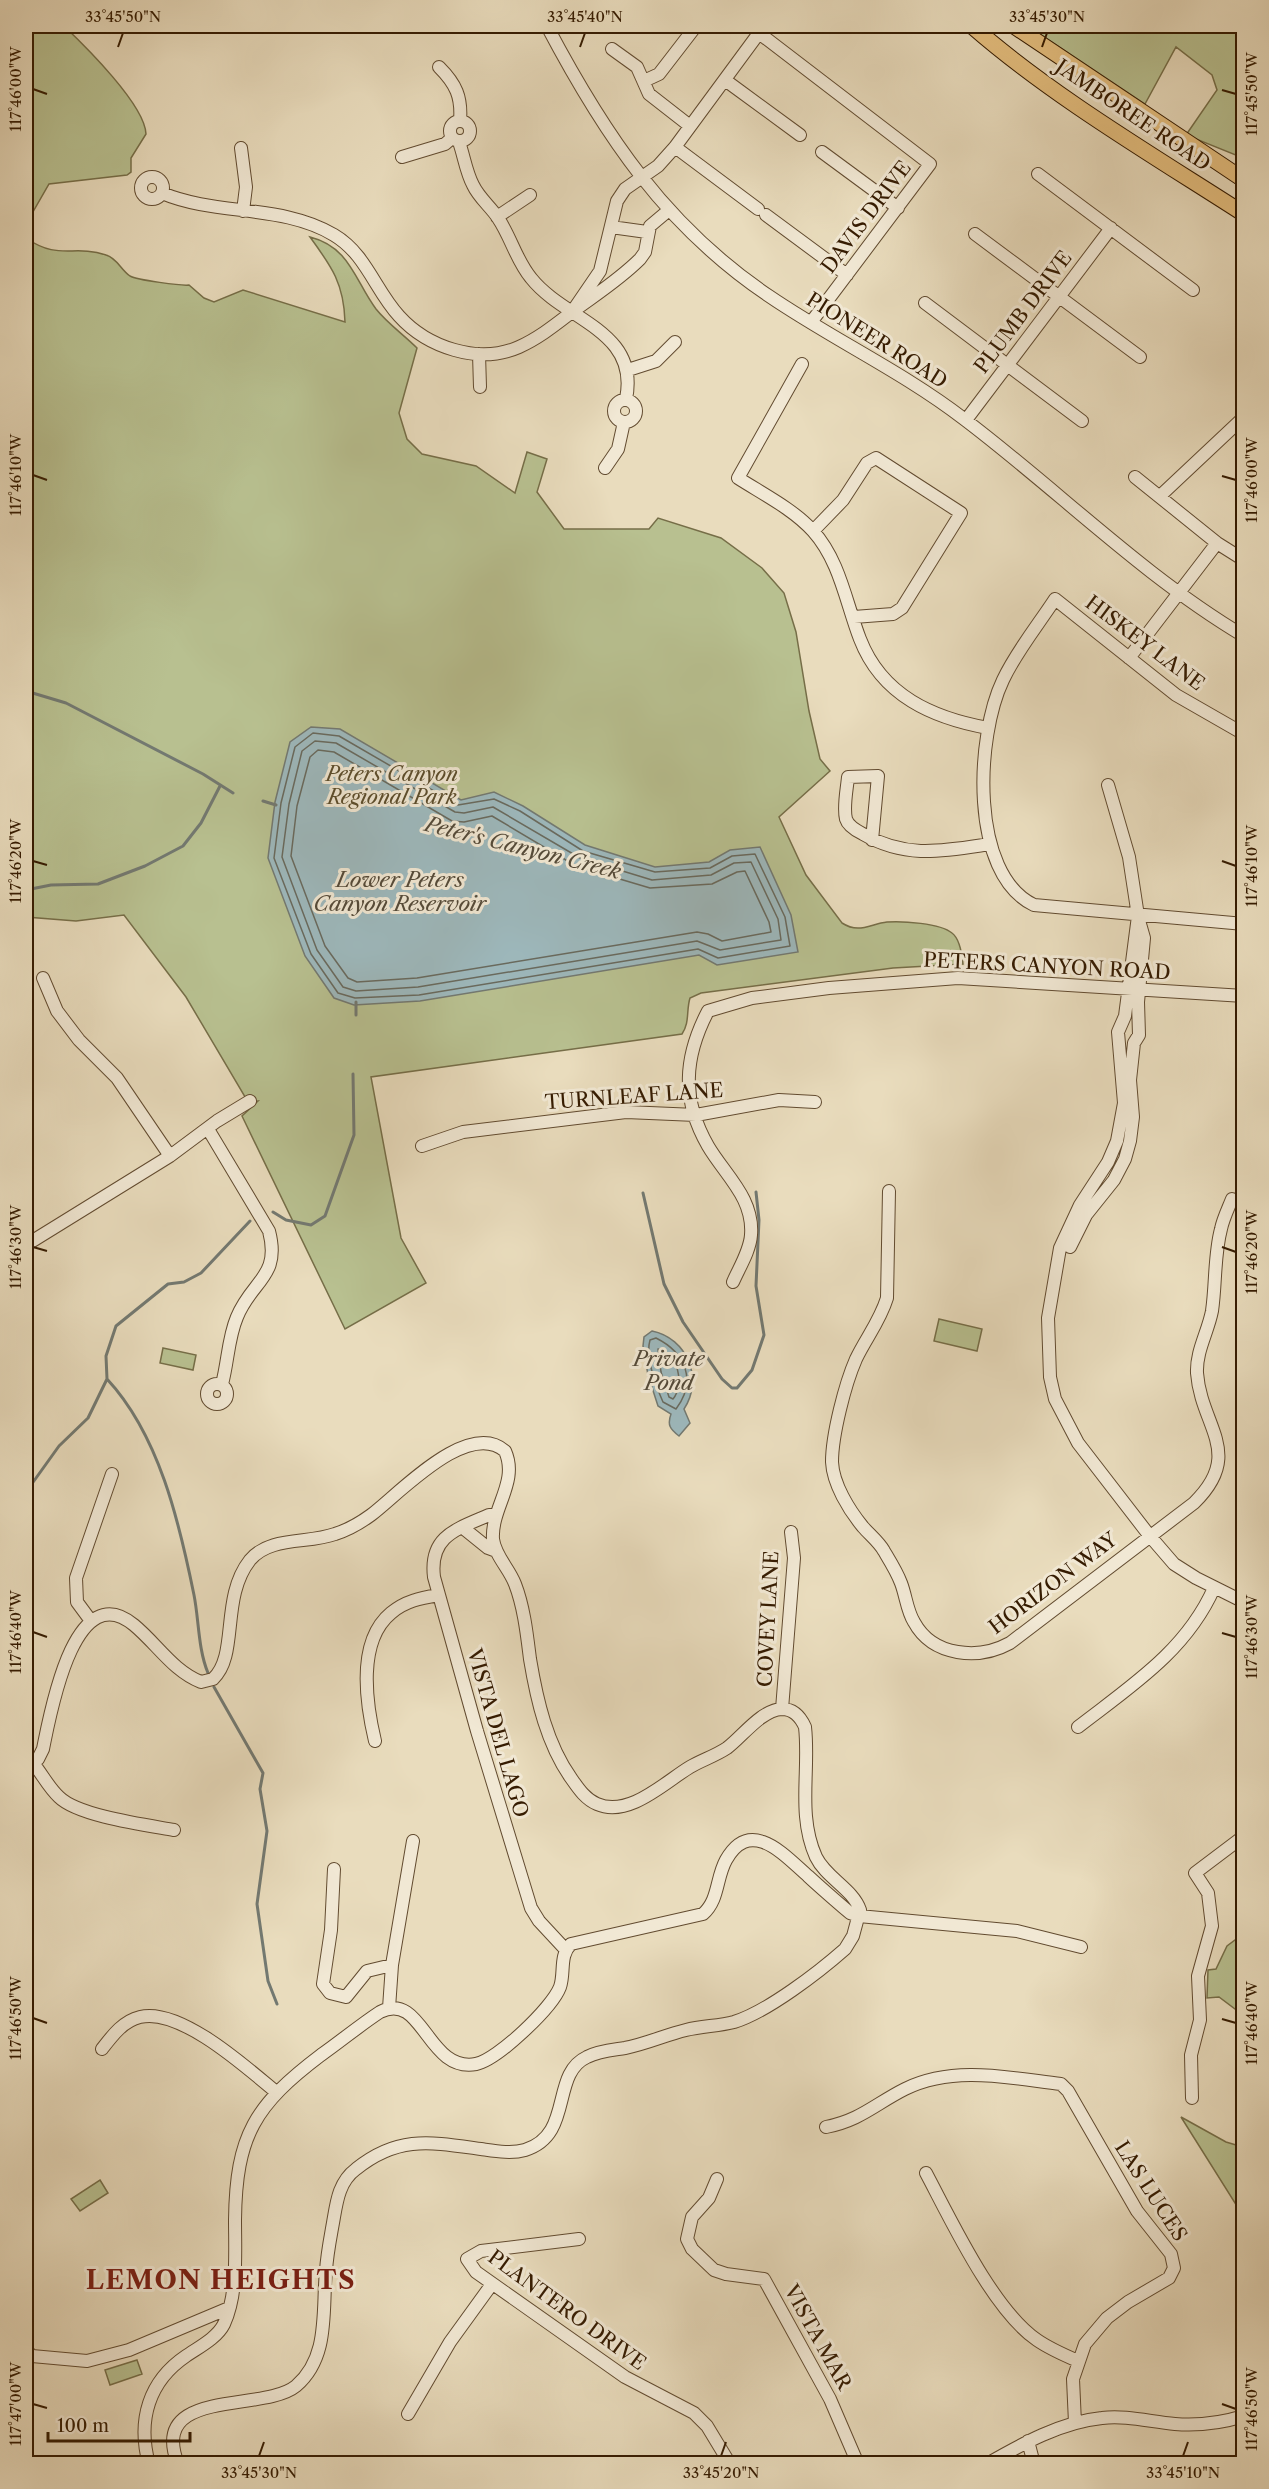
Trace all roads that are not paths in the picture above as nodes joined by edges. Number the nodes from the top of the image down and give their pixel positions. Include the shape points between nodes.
1 (547, 26) edge
2 (696, 26) edge
3 (972, 26) edge
4 (1014, 26) edge
5 (612, 49) dead end
6 (439, 67) dead end
7 (724, 80) junction
8 (644, 81) junction
9 (690, 126) junction
10 (800, 135) dead end
11 (456, 140) junction
12 (675, 147) junction
13 (241, 148) dead end
14 (822, 152) dead end
15 (402, 157) dead end
16 (1038, 174) dead end
17 (641, 177) junction
18 (1244, 180) edge
19 (162, 193) dead end
20 (530, 195) dead end
21 (898, 208) junction
22 (669, 210) junction
23 (243, 211) junction
24 (1244, 214) edge
25 (497, 217) junction
26 (611, 227) junction
27 (1111, 228) junction
28 (647, 232) junction
29 (975, 234) dead end
30 (847, 275) junction
31 (1193, 290) dead end
32 (1059, 296) junction
33 (925, 303) dead end
34 (572, 312) junction
35 (812, 321) junction
36 (675, 342) dead end
37 (479, 354) junction
38 (1140, 357) dead end
39 (802, 364) dead end
40 (1007, 365) junction
41 (628, 370) junction
42 (480, 387) dead end
43 (1244, 417) edge
44 (966, 420) junction
45 (1082, 421) dead end
46 (605, 468) dead end
47 (1135, 477) dead end
48 (1160, 496) junction
49 (813, 531) junction
50 (1217, 543) junction
51 (1244, 560) edge
52 (1178, 590) junction
53 (854, 617) junction
54 (1244, 636) edge
55 (1129, 658) junction
56 (988, 728) junction
57 (1244, 734) edge
58 (1108, 785) dead end
59 (872, 840) junction
60 (990, 844) junction
61 (1138, 916) junction
62 (1244, 924) edge
63 (43, 978) dead end
64 (1134, 988) junction
65 (1244, 996) edge
66 (250, 1101) dead end
67 (815, 1102) dead end
68 (696, 1115) junction
69 (208, 1129) junction
70 (422, 1146) dead end
71 (170, 1156) junction
72 (889, 1191) dead end
73 (1232, 1199) dead end
74 (26, 1245) edge
75 (1056, 1279) junction
76 (733, 1282) dead end
77 (222, 1384) dead end
78 (112, 1474) dead end
79 (496, 1515) junction
80 (462, 1527) junction
81 (791, 1532) dead end
82 (1149, 1535) junction
83 (496, 1551) junction
84 (1214, 1588) junction
85 (438, 1595) junction
86 (1244, 1602) edge
87 (91, 1621) junction
88 (782, 1709) junction
89 (1078, 1727) dead end
90 (375, 1741) dead end
91 (29, 1766) edge
92 (174, 1830) dead end
93 (1244, 1836) edge
94 (414, 1841) dead end
95 (334, 1869) dead end
96 (859, 1917) junction
97 (1082, 1947) dead end
98 (565, 1949) junction
99 (392, 1965) junction
100 (389, 2008) junction
101 (102, 2049) dead end
102 (276, 2092) junction
103 (1192, 2098) dead end
104 (826, 2127) dead end
105 (926, 2173) dead end
106 (717, 2179) dead end
107 (579, 2239) dead end
108 (492, 2284) junction
109 (229, 2308) junction
110 (26, 2350) edge
111 (1078, 2361) junction
112 (408, 2414) dead end
113 (1244, 2416) edge
114 (1075, 2423) junction
115 (1028, 2441) junction
116 (149, 2463) edge
117 (178, 2463) edge
118 (730, 2463) edge
119 (858, 2463) edge
120 (987, 2463) edge
121 (1034, 2463) edge

1 - 17 street, PIONEER ROAD via 581,91
2 - 8 street via 659,74
3 - 24 main road, JAMBOREE ROAD via 1072,100
4 - 18 main road, JAMBOREE ROAD
5 - 8 street via 638,67
6 - 11 street via 457,89 460,121 470,131 465,140
7 - 9 street
7 - 10 street
7 - 21 street, DAVIS DRIVE via 759,33 930,164
8 - 9 street via 649,94
9 - 12 street
11 - 15 street
11 - 25 street via 474,187
12 - 17 street
12 - 30 street
13 - 23 street via 246,187
14 - 21 street
16 - 27 street
17 - 22 street, PIONEER ROAD
17 - 26 street via 617,201
19 - 23 street via 183,201
20 - 25 street
21 - 30 street, DAVIS DRIVE
22 - 28 street
22 - 35 street, PIONEER ROAD via 736,272
23 - 37 street via 295,220 333,234 361,259 388,304 410,328 439,345
25 - 34 street via 531,278
26 - 28 street
26 - 34 street via 600,271
27 - 31 street
27 - 32 street, PLUMB DRIVE
28 - 34 street via 645,252 640,259 600,294
29 - 32 street
30 - 35 street, DAVIS DRIVE
32 - 38 street
32 - 40 street, PLUMB DRIVE
33 - 40 street
34 - 37 street via 516,349
34 - 41 street via 607,337 621,353
35 - 44 street, PIONEER ROAD
36 - 41 street via 656,361
37 - 42 street
39 - 49 street via 738,478
40 - 44 street, PLUMB DRIVE
40 - 45 street
41 - 46 street via 626,399 614,409 616,417 624,422 618,449
43 - 48 street
44 - 52 street, PIONEER ROAD
47 - 48 street
48 - 50 street
49 - 53 street via 837,571
49 - 53 street via 843,500 867,463 876,458 960,513 902,608 893,614
50 - 51 street
50 - 52 street
52 - 54 street, PIONEER ROAD
52 - 55 street
53 - 56 street via 872,662 908,700 934,715
55 - 56 street, HISKEY LANE via 1055,599 1002,681
55 - 57 street, HISKEY LANE via 1176,695
56 - 60 street via 984,803
58 - 61 street via 1129,857
59 - 59 street via 851,827 846,819 848,777 878,776
59 - 60 street via 924,853
60 - 61 street via 1021,899 1034,905
61 - 62 street
61 - 64 street
63 - 71 street via 57,1011 117,1078
64 - 65 street, PETERS CANYON ROAD
64 - 68 street, PETERS CANYON ROAD via 958,978 752,998 708,1011 690,1053 688,1081
64 - 75 street via 1118,1032 1124,1103 1117,1141 1070,1224 1060,1248
64 - 75 street via 1139,1035 1134,1043 1130,1080 1133,1117 1125,1159 1086,1215
66 - 69 street
67 - 68 street, TURNLEAF LANE via 779,1100
68 - 70 street, TURNLEAF LANE via 614,1113 463,1132
68 - 76 street via 708,1146 741,1192 748,1215 751,1235
69 - 71 street
69 - 77 street via 273,1244 268,1272 245,1300 237,1318
71 - 74 street
72 - 82 street, HORIZON WAY via 887,1298 882,1315 856,1358 832,1464 850,1511 883,1548 901,1581 913,1621 923,1636 956,1652 996,1651
73 - 82 street, HORIZON WAY via 1221,1229 1211,1313 1197,1372 1216,1433 1219,1460 1208,1488 1194,1503
75 - 82 street via 1047,1347 1055,1399 1078,1443
78 - 87 street via 76,1578 77,1602
79 - 80 street, VISTA DEL LAGO
79 - 83 street
79 - 87 street via 508,1482 508,1457 497,1446 476,1442 432,1466 356,1525 334,1535 272,1545 256,1554 236,1584 226,1660 213,1679 201,1682 179,1670 127,1620 110,1614
80 - 83 street
80 - 85 street, VISTA DEL LAGO via 446,1536 432,1556
81 - 88 street, COVEY LANE via 793,1568
82 - 84 street via 1174,1564
83 - 88 street via 515,1584 541,1713 561,1763 594,1803 614,1806 650,1794 728,1748 762,1719
84 - 86 street
84 - 89 street via 1196,1624 1163,1660
85 - 90 street via 412,1600 390,1613 373,1636 368,1711
85 - 98 street, VISTA DEL LAGO via 531,1908
87 - 91 street via 66,1659 43,1749
88 - 96 street via 797,1714 805,1727 803,1792 816,1858 859,1905
91 - 92 street via 69,1805
93 - 103 street via 1195,1873 1209,1893 1212,1926 1198,1976 1200,2020 1191,2055
94 - 99 street
95 - 99 street via 331,1930 322,1984 330,1993 346,1998 367,1971
96 - 97 street via 1017,1931
96 - 98 street via 775,1846 754,1841 740,1845 728,1858 714,1900 703,1914 579,1941
96 - 117 street via 844,1949 752,2014 734,2022 685,2030 594,2054 580,2061 571,2072 554,2125 533,2147 507,2152 417,2142 389,2150 353,2171 338,2199 326,2271 324,2324 309,2370 298,2384 280,2396 210,2406 190,2414 174,2439
98 - 100 street via 562,1981 553,1998 509,2044 484,2061 469,2065 448,2059 410,2013
99 - 100 street
100 - 102 street
101 - 102 street via 127,2022 142,2016 175,2021 216,2044
102 - 109 street via 256,2117 241,2157
104 - 111 street, LAS LUCES via 849,2122 906,2089 948,2077 971,2074 1061,2084 1137,2211 1171,2254 1174,2268 1169,2278 1107,2318 1095,2330
105 - 111 street via 962,2241 1009,2311 1036,2340
106 - 119 street, VISTA MAR via 692,2217 687,2239 714,2270 764,2279 829,2397
107 - 108 street, PLANTERO DRIVE via 474,2253 467,2259
108 - 112 street via 450,2343
108 - 118 street, PLANTERO DRIVE via 625,2378 694,2413
109 - 110 street via 129,2350 87,2361 32,2356
109 - 116 street via 221,2329 167,2371 151,2395 144,2421
111 - 114 street, LAS LUCES via 1073,2379
113 - 114 street via 1220,2423 1177,2424 1103,2417
114 - 115 street
115 - 120 street
115 - 121 street

